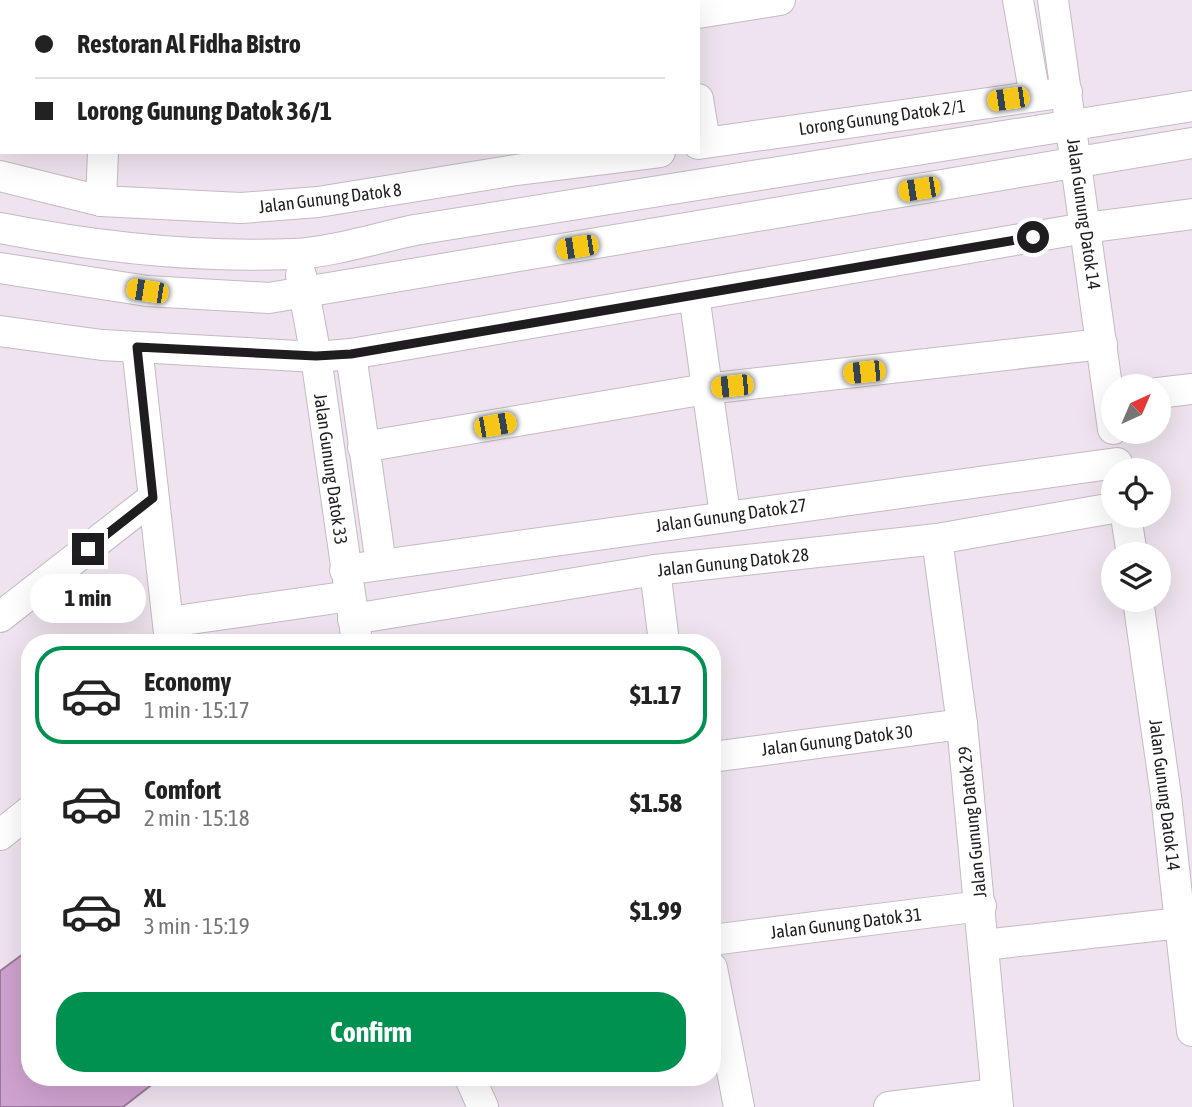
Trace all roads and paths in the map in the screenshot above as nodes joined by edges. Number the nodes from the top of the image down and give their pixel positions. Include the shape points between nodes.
1 (780, 0) edge
2 (1018, 0) edge
3 (1053, 0) edge
4 (700, 13) edge
5 (1067, 92) junction
6 (1035, 96) junction
7 (1192, 107) edge
8 (700, 121) edge
9 (1072, 127) junction
10 (1192, 142) edge
11 (702, 143) edge
12 (103, 154) edge
13 (631, 154) edge
14 (666, 154) edge
15 (1077, 162) junction
16 (486, 164) edge
17 (0, 176) edge
18 (671, 190) junction
19 (101, 201) junction
20 (1192, 214) edge
21 (0, 228) edge
22 (1085, 228) junction
23 (682, 229) junction
24 (296, 254) junction
25 (0, 268) edge
26 (304, 292) junction
27 (694, 295) junction
28 (0, 331) edge
29 (1102, 344) junction
30 (137, 347) junction
31 (351, 354) junction
32 (316, 356) junction
33 (1106, 374) edge
34 (1192, 388) edge
35 (706, 389) junction
36 (1171, 391) edge
37 (363, 447) junction
38 (1101, 469) edge
39 (153, 498) junction
40 (1101, 510) edge
41 (725, 515) junction
42 (937, 539) junction
43 (381, 564) junction
44 (655, 570) junction
45 (351, 607) edge
46 (1141, 612) edge
47 (0, 617) edge
48 (169, 632) edge
49 (663, 634) edge
50 (962, 724) junction
51 (721, 756) edge
52 (1179, 793) edge
53 (21, 818) edge
54 (0, 835) edge
55 (981, 906) junction
56 (1181, 923) junction
57 (721, 939) edge
58 (984, 945) junction
59 (1189, 972) edge
60 (721, 1016) edge
61 (1192, 1031) edge
62 (474, 1086) edge
63 (997, 1100) edge
64 (483, 1107) edge
65 (738, 1107) edge
66 (889, 1107) edge

1 - 4 street
2 - 6 street
3 - 5 street, Jalan Gunung Datok 14
5 - 6 street, Lorong Gunung Datok 2/1
5 - 9 street, Jalan Gunung Datok 14
6 - 11 street, Lorong Gunung Datok 2/1
7 - 9 street
8 - 11 street
9 - 15 street, Jalan Gunung Datok 14
9 - 18 street
10 - 15 street
12 - 19 street
13 - 16 street, Jalan Gunung Datok 8
14 - 18 street
15 - 22 street, Jalan Gunung Datok 14
15 - 23 street
16 - 19 street, Jalan Gunung Datok 8 via 318,202 241,208
17 - 19 street, Jalan Gunung Datok 8
18 - 23 street
18 - 24 street via 415,230
20 - 22 street
21 - 24 street via 60,240 178,253
22 - 27 street
22 - 29 street, Jalan Gunung Datok 14
23 - 26 street
24 - 26 street, Jalan Gunung Datok 33
25 - 26 street via 147,291 270,298
26 - 32 street, Jalan Gunung Datok 33
27 - 31 street
27 - 35 street
28 - 30 street
29 - 33 street, Jalan Gunung Datok 14
29 - 35 street
30 - 32 street
30 - 39 street
31 - 32 street
31 - 37 street
32 - 45 street, Jalan Gunung Datok 33
34 - 36 street
35 - 37 street
35 - 41 street
37 - 43 street
38 - 41 street, Jalan Gunung Datok 27
39 - 47 street
39 - 48 street
40 - 42 street, Jalan Gunung Datok 28
41 - 43 street, Jalan Gunung Datok 27
42 - 44 street, Jalan Gunung Datok 28
42 - 50 street, Jalan Gunung Datok 29
43 - 45 street, Jalan Gunung Datok 27
44 - 45 street, Jalan Gunung Datok 28
44 - 49 street
45 - 48 street
46 - 52 street, Jalan Gunung Datok 14
50 - 51 street, Jalan Gunung Datok 30
50 - 55 street, Jalan Gunung Datok 29
52 - 56 street, Jalan Gunung Datok 14
53 - 54 street
55 - 57 street, Jalan Gunung Datok 31
55 - 58 street, Jalan Gunung Datok 29
56 - 58 street
56 - 59 street, Jalan Gunung Datok 14
58 - 63 street, Jalan Gunung Datok 29
59 - 61 street, Jalan Gunung Datok 14
60 - 65 street
62 - 64 street
63 - 66 street

